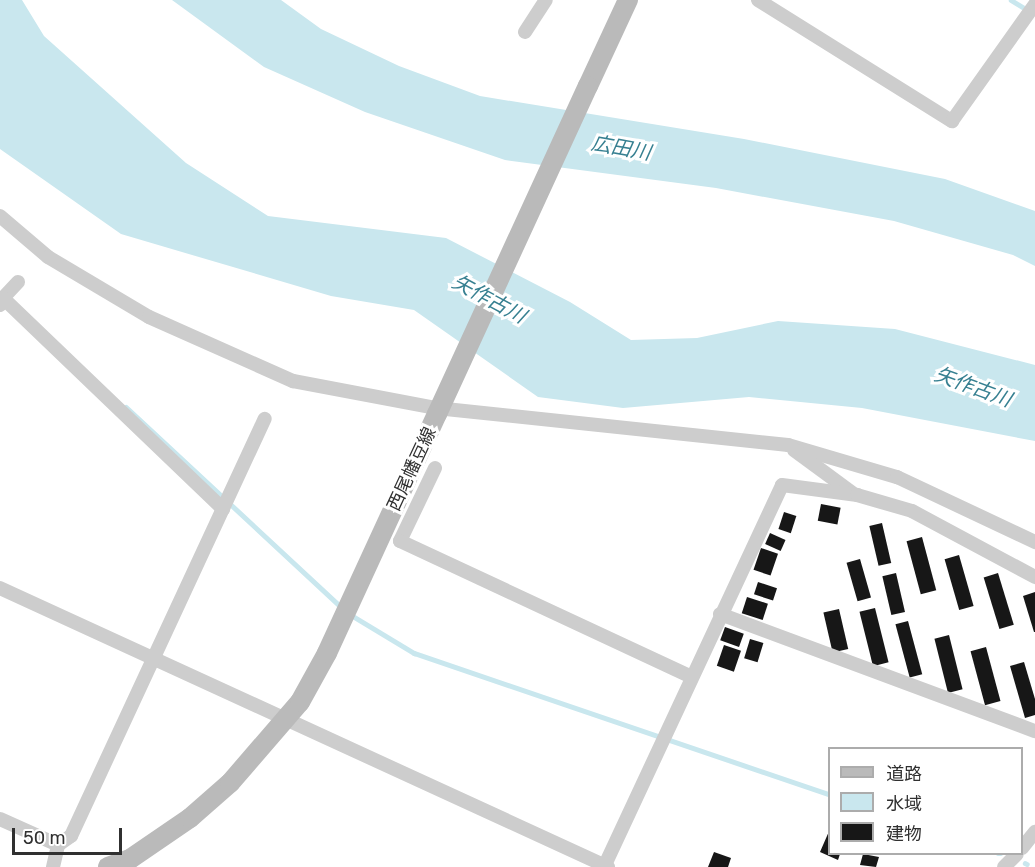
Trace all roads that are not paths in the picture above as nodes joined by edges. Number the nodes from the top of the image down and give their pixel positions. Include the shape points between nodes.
1 (546, 0) edge
2 (628, 0) edge
3 (758, 0) edge
4 (1035, 4) edge
5 (525, 32) dead end
6 (0, 216) edge
7 (18, 282) dead end
8 (2, 301) edge
9 (265, 419) dead end
10 (788, 445) junction
11 (435, 468) dead end
12 (857, 495) junction
13 (223, 509) junction
14 (1035, 542) edge
15 (1035, 577) edge
16 (0, 588) edge
17 (720, 614) junction
18 (151, 660) junction
19 (692, 677) junction
20 (285, 720) junction
21 (1035, 730) edge
22 (0, 819) edge
23 (1035, 832) edge
24 (58, 846) junction
25 (1023, 847) edge
26 (1016, 855) edge
27 (132, 863) edge
28 (53, 867) edge
29 (108, 867) edge
30 (606, 867) edge
31 (1005, 867) edge

1 - 5 street
2 - 20 main road, 西尾幡豆線, bridge via 327,653 300,702
3 - 4 street via 952,121
6 - 10 street via 48,257 149,317 293,381 436,408
7 - 8 street
8 - 13 street
9 - 13 street
10 - 12 street
10 - 14 street via 897,477
11 - 19 street via 400,541
12 - 15 street via 912,511
12 - 17 street via 782,486
13 - 18 street
16 - 18 street
17 - 19 street
17 - 21 street
18 - 20 street
18 - 24 street via 71,836
19 - 30 street
20 - 27 main road, 西尾幡豆線 via 214,797
20 - 30 street
22 - 24 street
23 - 25 street
24 - 28 street
26 - 31 street
27 - 29 main road, 西尾幡豆線

